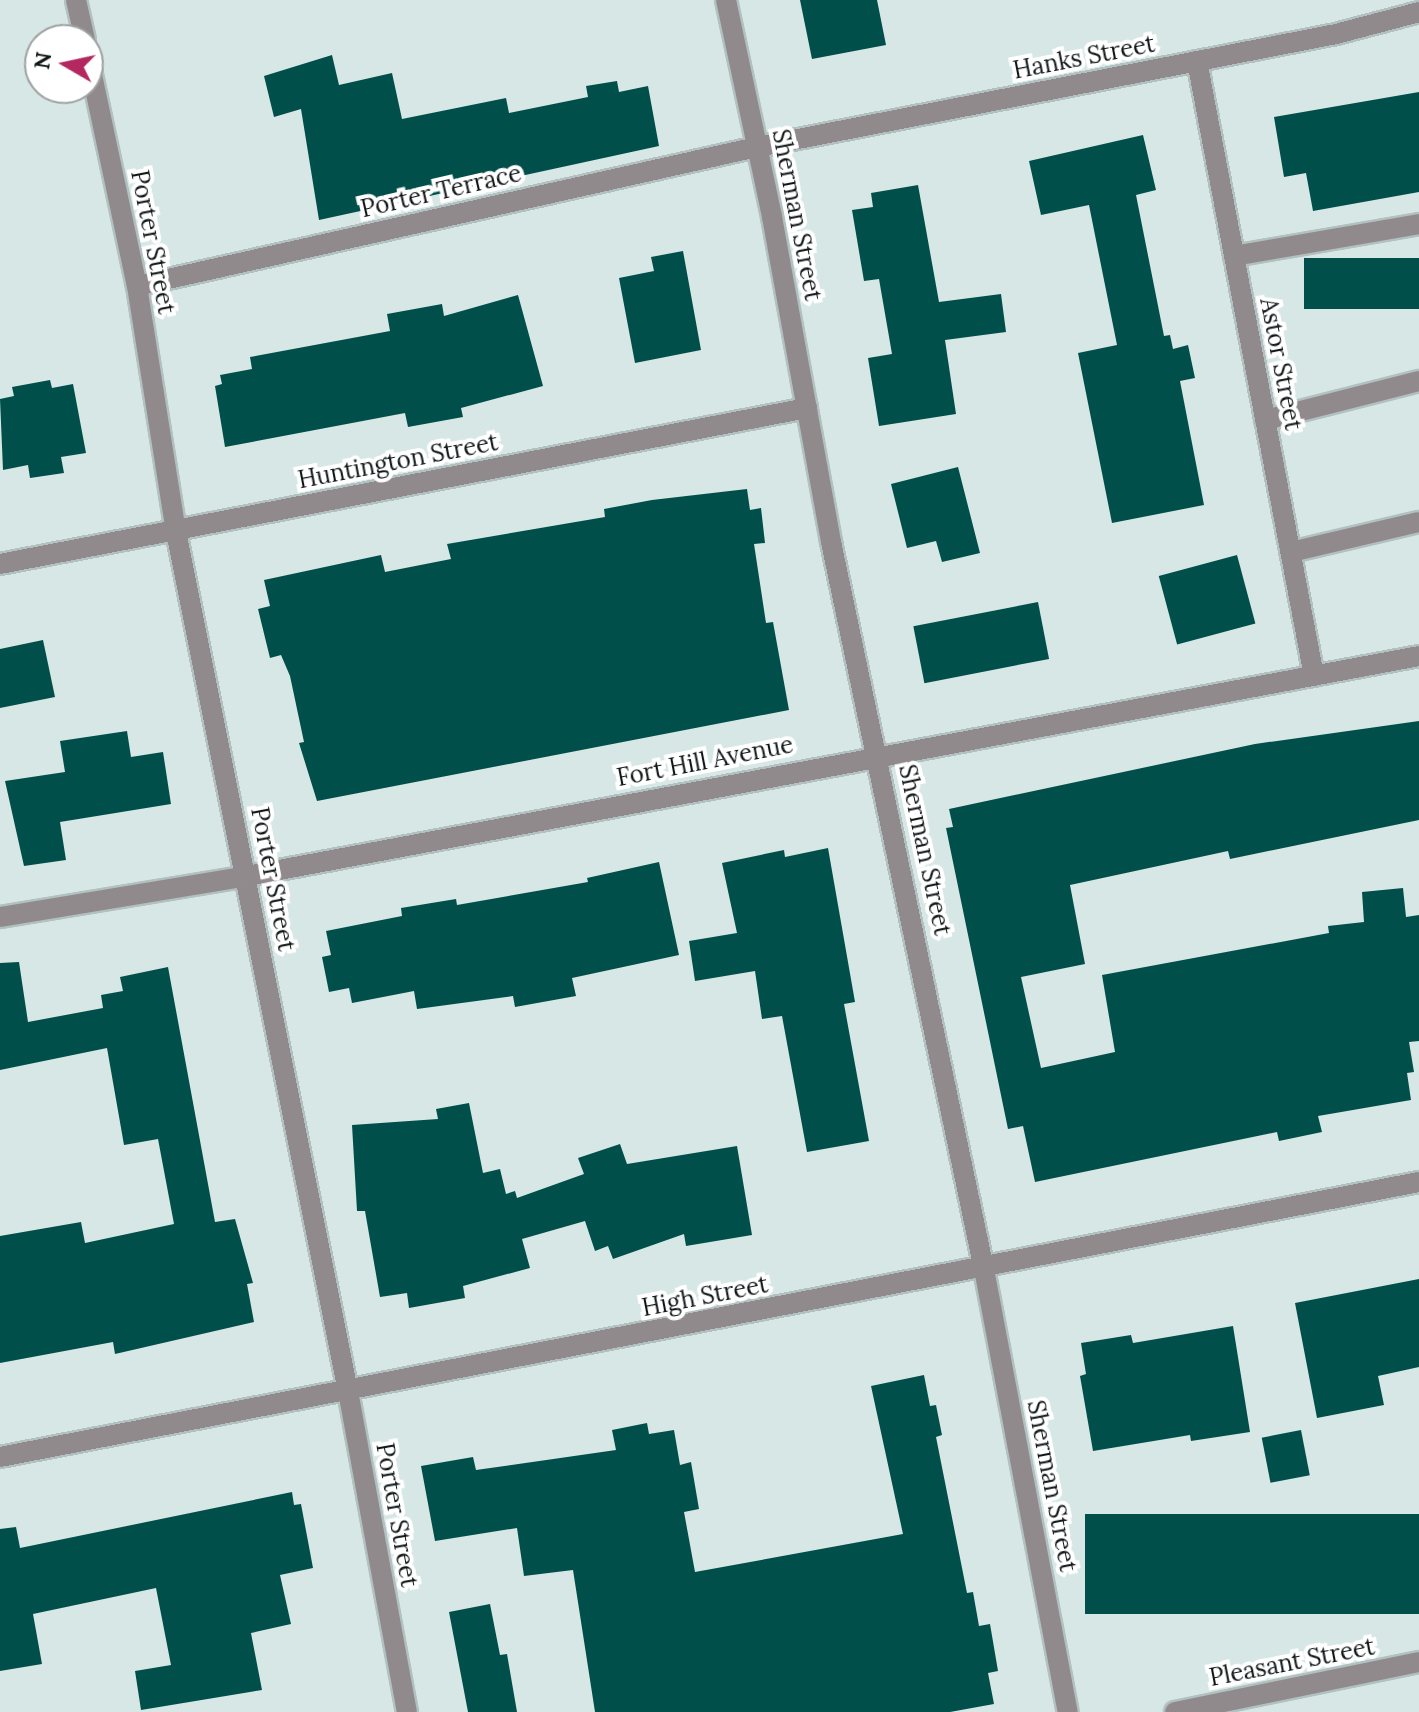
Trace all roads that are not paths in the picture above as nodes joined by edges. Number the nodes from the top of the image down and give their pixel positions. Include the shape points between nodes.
1 (76, 0) edge
2 (726, 0) edge
3 (1419, 12) edge
4 (81, 24) edge
5 (1197, 61) junction
6 (98, 104) edge
7 (757, 147) junction
8 (1419, 224) edge
9 (1234, 256) junction
10 (137, 286) junction
11 (1419, 381) edge
12 (807, 408) junction
13 (1265, 420) junction
14 (1419, 522) edge
15 (176, 531) junction
16 (1291, 552) junction
17 (0, 564) edge
18 (1419, 656) edge
19 (1314, 676) junction
20 (879, 754) junction
21 (247, 876) junction
22 (0, 917) edge
23 (1419, 1182) edge
24 (984, 1269) junction
25 (348, 1391) junction
26 (0, 1457) edge
27 (1419, 1662) edge
28 (407, 1712) edge
29 (1068, 1712) edge
30 (1175, 1712) edge

1 - 4 street
2 - 7 street, Sherman Street
3 - 5 street, Hanks Street
5 - 7 street, Hanks Street
5 - 9 street, Astor Street
6 - 10 street, Porter Street
7 - 10 street, Porter Terrace
7 - 12 street, Sherman Street
8 - 9 street
9 - 13 street, Astor Street
10 - 15 street, Porter Street
11 - 13 street
12 - 15 street, Huntington Street
12 - 20 street, Sherman Street
13 - 16 street, Astor Street
14 - 16 street
15 - 17 street, Huntington Street
15 - 21 street, Porter Street
16 - 19 street, Astor Street
18 - 19 street, Fort Hill Avenue
19 - 20 street, Fort Hill Avenue
20 - 21 street, Fort Hill Avenue
20 - 24 street, Sherman Street
21 - 22 street, Fort Hill Avenue
21 - 25 street, Porter Street
23 - 24 street, High Street
24 - 25 street, High Street
24 - 29 street, Sherman Street
25 - 26 street, High Street
25 - 28 street, Porter Street
27 - 30 street, Pleasant Street

